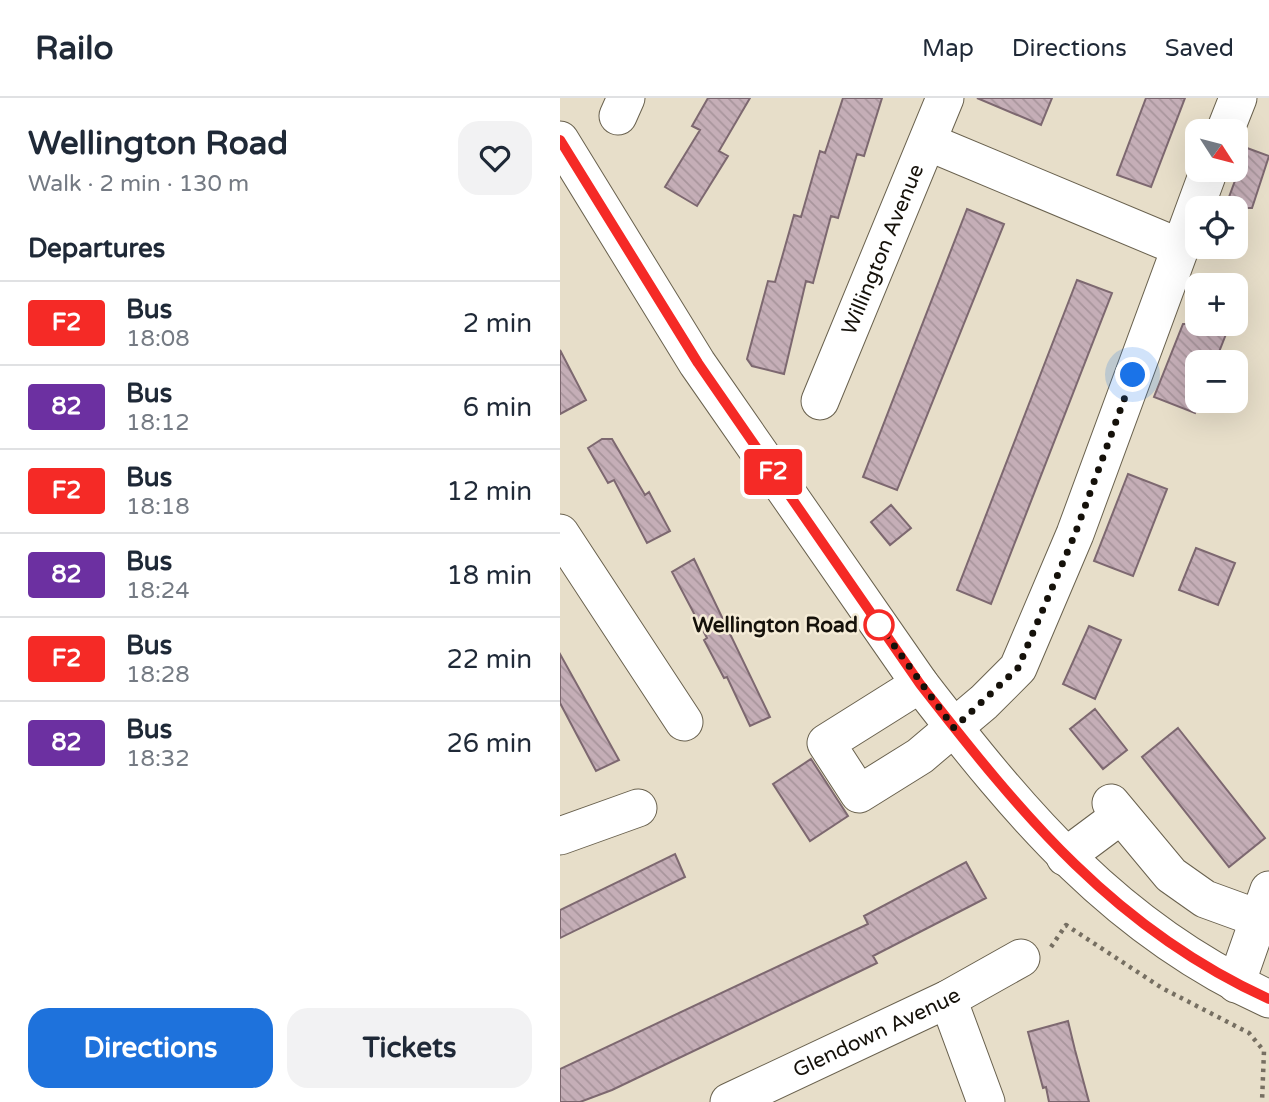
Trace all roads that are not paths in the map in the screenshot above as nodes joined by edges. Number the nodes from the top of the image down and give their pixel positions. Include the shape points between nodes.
1 (945, 98) edge
2 (1238, 98) edge
3 (1229, 119) edge
4 (560, 140) edge
5 (928, 142) junction
6 (1204, 182) edge
7 (1179, 247) junction
8 (820, 401) dead end
9 (560, 533) edge
10 (920, 684) junction
11 (684, 722) dead end
12 (954, 728) junction
13 (638, 808) dead end
14 (560, 836) edge
15 (1065, 857) junction
16 (1264, 905) edge
17 (1035, 953) road end
18 (1255, 992) edge
19 (948, 999) junction
20 (729, 1102) edge
21 (986, 1102) edge

1 - 5 street, Willington Avenue
2 - 3 street
4 - 10 street via 698,363
5 - 7 street
5 - 8 street, Willington Avenue
6 - 7 street
7 - 12 street via 1075,534 1018,668
9 - 11 street
10 - 12 street
10 - 12 street via 826,743 859,793 920,756
12 - 15 street
13 - 14 street
15 - 16 street via 1116,809 1171,875 1205,899
15 - 18 street via 1131,916
16 - 18 street
17 - 19 street, Glendown Avenue
19 - 20 street, Glendown Avenue
19 - 21 street

